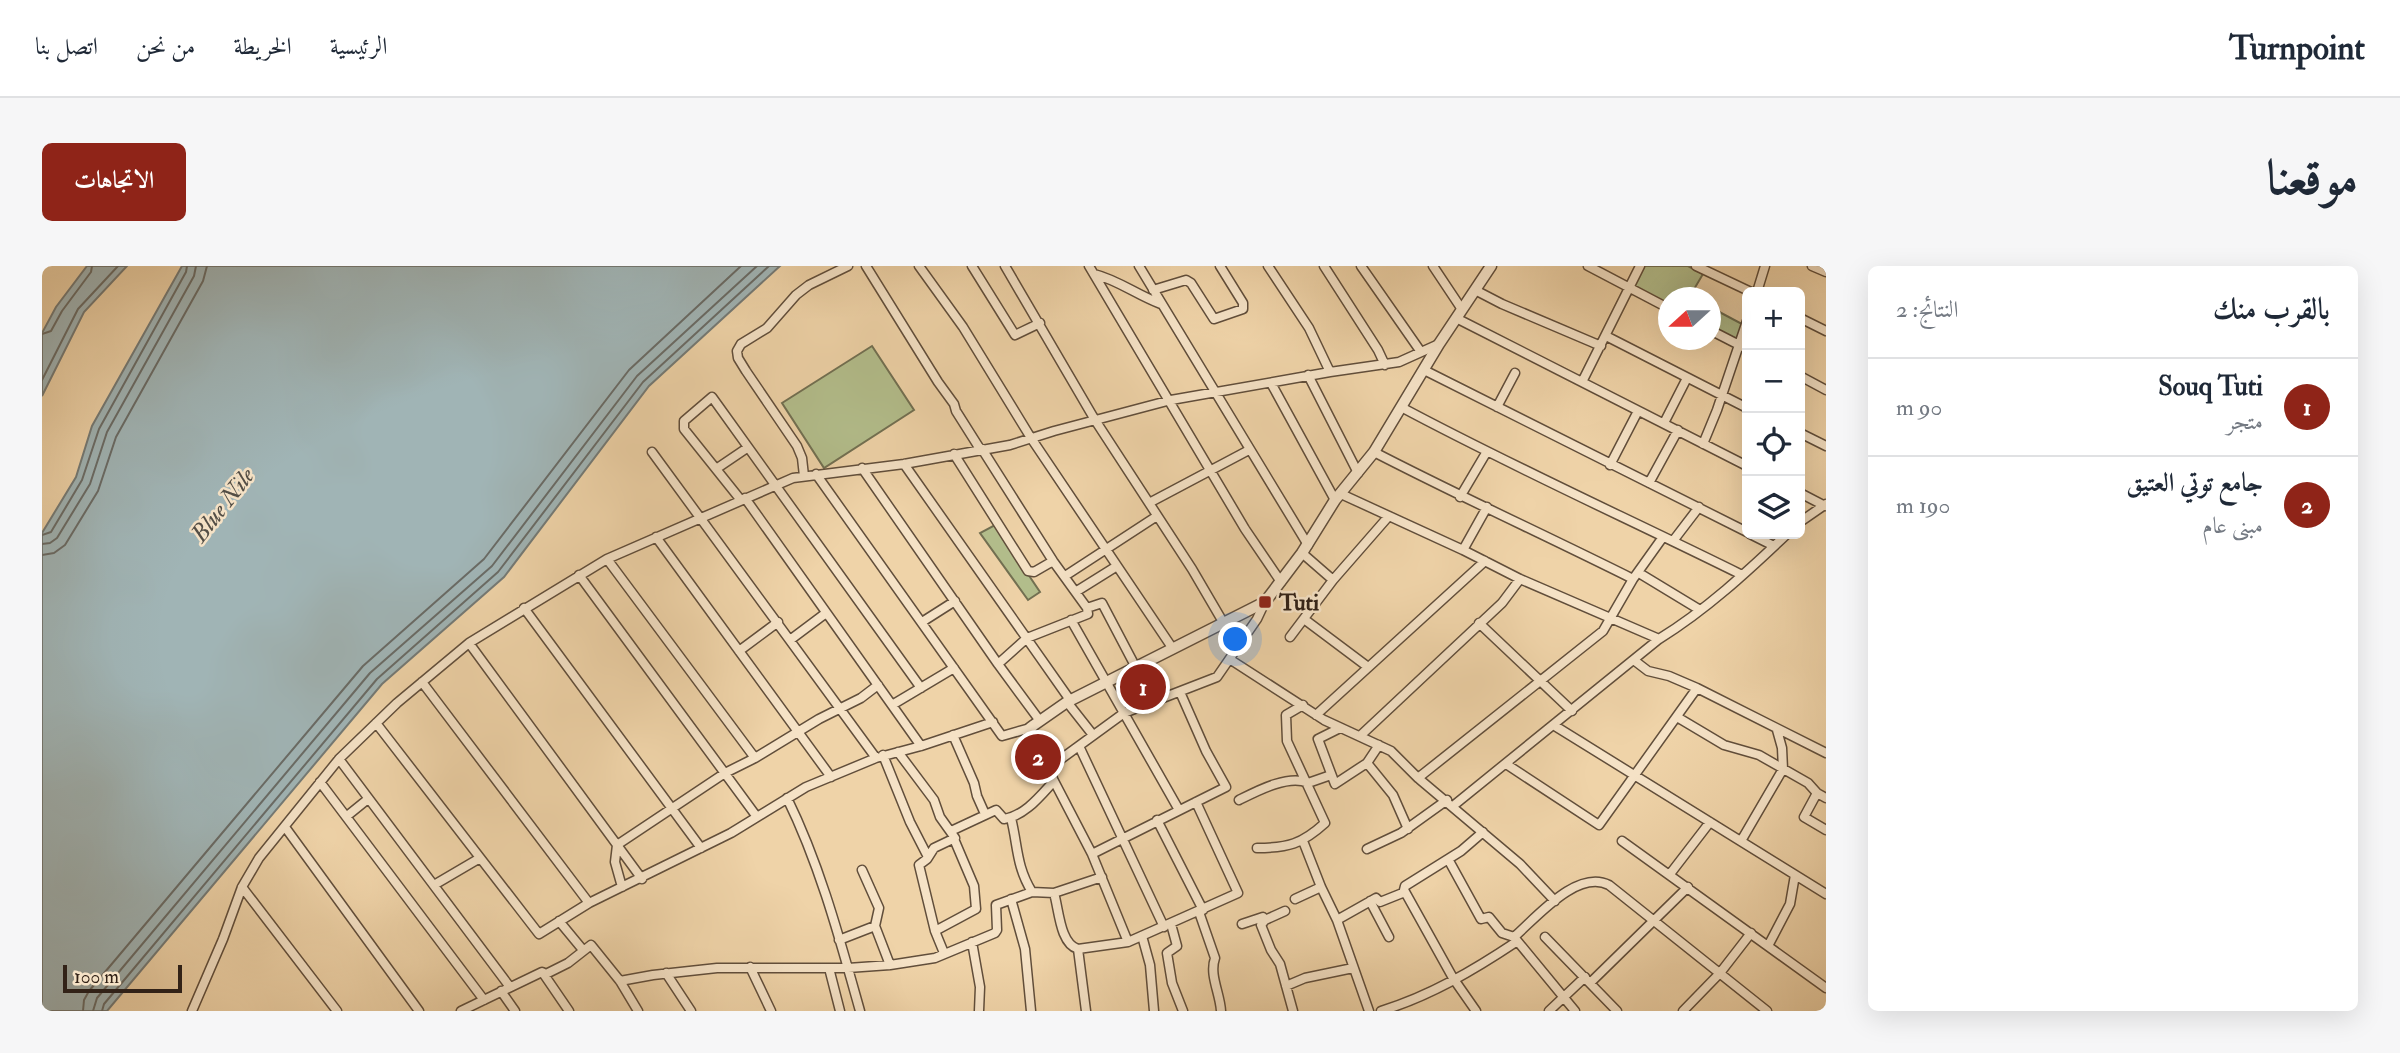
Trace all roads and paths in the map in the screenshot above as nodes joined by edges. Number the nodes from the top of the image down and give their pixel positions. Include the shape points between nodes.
1 (848, 266) edge
2 (866, 266) edge
3 (919, 266) edge
4 (972, 266) edge
5 (1005, 266) edge
6 (1139, 266) edge
7 (1220, 266) edge
8 (1268, 266) edge
9 (1324, 266) edge
10 (1361, 266) edge
11 (1433, 266) edge
12 (1588, 266) edge
13 (1640, 266) edge
14 (1696, 266) edge
15 (1765, 266) edge
16 (1812, 266) edge
17 (1487, 268) edge
18 (1092, 270) edge
19 (1826, 272) edge
20 (1759, 287) edge
21 (1629, 288) junction
22 (1742, 288) edge
23 (1153, 290) junction
24 (1475, 290) junction
25 (1658, 303) edge
26 (1161, 304) junction
27 (1459, 313) junction
28 (1805, 320) edge
29 (1040, 323) junction
30 (1826, 331) edge
31 (1606, 336) junction
32 (1721, 336) edge
33 (1438, 344) junction
34 (1601, 346) junction
35 (1742, 346) edge
36 (1742, 349) edge
37 (1421, 352) junction
38 (1385, 365) junction
39 (1424, 370) junction
40 (1330, 372) junction
41 (1515, 373) dead end
42 (1308, 375) junction
43 (1687, 377) junction
44 (1805, 379) edge
45 (1582, 382) junction
46 (1271, 383) junction
47 (1826, 390) edge
48 (1214, 392) junction
49 (1722, 396) junction
50 (1171, 400) junction
51 (1742, 406) edge
52 (1401, 407) junction
53 (1497, 407) junction
54 (1638, 411) junction
55 (1095, 420) junction
56 (1664, 423) junction
57 (1678, 430) junction
58 (1805, 436) edge
59 (1031, 438) junction
60 (1703, 444) junction
61 (1826, 446) edge
62 (747, 449) junction
63 (981, 449) junction
64 (1249, 450) junction
65 (652, 452) dead end
66 (1374, 452) junction
67 (1486, 453) junction
68 (954, 454) junction
69 (904, 464) junction
70 (1742, 464) edge
71 (1610, 465) junction
72 (862, 468) junction
73 (716, 469) junction
74 (1212, 470) junction
75 (1358, 473) junction
76 (816, 474) junction
77 (804, 476) junction
78 (1649, 483) junction
79 (775, 485) junction
80 (1805, 495) edge
81 (1338, 497) junction
82 (1460, 497) junction
83 (742, 498) junction
84 (1149, 503) junction
85 (1826, 505) edge
86 (1486, 507) junction
87 (1699, 507) junction
88 (1157, 516) junction
89 (701, 517) junction
90 (1388, 517) junction
91 (1805, 519) edge
92 (1742, 530) edge
93 (656, 537) junction
94 (1663, 537) junction
95 (1760, 539) edge
96 (1782, 539) edge
97 (1673, 541) junction
98 (1774, 546) junction
99 (1106, 549) junction
100 (1305, 549) junction
101 (1463, 550) junction
102 (607, 559) junction
103 (1053, 561) junction
104 (1485, 561) junction
105 (1117, 566) junction
106 (579, 575) junction
107 (1065, 576) junction
108 (1636, 576) junction
109 (1742, 576) junction
110 (1520, 579) junction
111 (1333, 580) junction
112 (1281, 582) junction
113 (1077, 591) junction
114 (955, 601) junction
115 (1265, 602) junction
116 (524, 608) junction
117 (1087, 608) junction
118 (1700, 610) junction
119 (826, 613) junction
120 (1611, 617) junction
121 (1304, 619) junction
122 (1070, 620) junction
123 (778, 622) junction
124 (922, 622) junction
125 (1223, 622) junction
126 (1479, 623) junction
127 (1290, 637) dead end
128 (1027, 638) junction
129 (1659, 639) junction
130 (790, 640) junction
131 (470, 643) junction
132 (1173, 649) junction
133 (739, 651) junction
134 (1231, 660) junction
135 (1635, 661) junction
136 (998, 664) junction
137 (1136, 667) junction
138 (1368, 667) junction
139 (954, 668) junction
140 (1538, 680) junction
141 (422, 682) junction
142 (1106, 682) junction
143 (878, 685) junction
144 (921, 688) junction
145 (1697, 688) junction
146 (1180, 692) junction
147 (1068, 701) junction
148 (1154, 702) junction
149 (892, 705) junction
150 (1303, 705) junction
151 (842, 708) junction
152 (1572, 711) junction
153 (1124, 713) junction
154 (1317, 715) junction
155 (1677, 717) junction
156 (1041, 721) junction
157 (993, 722) junction
158 (376, 723) junction
159 (1555, 726) junction
160 (1030, 728) junction
161 (1340, 728) junction
162 (1777, 730) junction
163 (798, 732) junction
164 (953, 735) junction
165 (1093, 735) junction
166 (1360, 736) junction
167 (1379, 745) junction
168 (921, 746) junction
169 (1079, 746) junction
170 (898, 752) junction
171 (1826, 753) edge
172 (880, 756) junction
173 (755, 758) junction
174 (339, 760) junction
175 (1055, 763) junction
176 (1367, 764) junction
177 (1506, 764) junction
178 (1783, 769) junction
179 (725, 773) junction
180 (1331, 775) junction
181 (1635, 775) junction
182 (831, 777) junction
183 (1418, 778) junction
184 (1054, 780) junction
185 (320, 782) junction
186 (1308, 783) junction
187 (1817, 793) junction
188 (788, 798) junction
189 (1826, 798) edge
190 (368, 799) junction
191 (1239, 800) dead end
192 (1196, 802) junction
193 (1450, 803) junction
194 (671, 808) junction
195 (1179, 810) junction
196 (985, 814) junction
197 (347, 816) junction
198 (757, 817) junction
199 (1011, 818) junction
200 (1157, 820) junction
201 (1710, 822) junction
202 (285, 827) junction
203 (1408, 829) junction
204 (1826, 830) edge
205 (1483, 832) junction
206 (952, 835) junction
207 (1122, 839) junction
208 (1303, 841) junction
209 (1622, 841) dead end
210 (1741, 841) junction
211 (617, 845) junction
212 (701, 848) junction
213 (1257, 848) dead end
214 (1367, 849) dead end
215 (1092, 854) junction
216 (928, 857) junction
217 (480, 858) junction
218 (1448, 859) junction
219 (862, 870) dead end
220 (1670, 874) junction
221 (1795, 875) junction
222 (1102, 877) junction
223 (642, 879) junction
224 (434, 886) junction
225 (242, 887) junction
226 (622, 887) junction
227 (1321, 887) junction
228 (1688, 887) junction
229 (1032, 892) junction
230 (1405, 892) junction
231 (1054, 893) junction
232 (1826, 894) edge
233 (1011, 899) junction
234 (1295, 899) dead end
235 (1370, 901) junction
236 (1555, 901) junction
237 (589, 904) junction
238 (1201, 911) junction
239 (1285, 911) dead end
240 (1265, 920) junction
241 (1337, 920) junction
242 (1655, 920) junction
243 (559, 921) junction
244 (1242, 924) dead end
245 (875, 926) junction
246 (1167, 926) junction
247 (935, 931) junction
248 (1751, 933) junction
249 (1142, 936) junction
250 (1389, 937) dead end
251 (1545, 937) dead end
252 (1515, 939) junction
253 (839, 940) junction
254 (972, 942) junction
255 (1128, 942) junction
256 (1768, 946) junction
257 (1079, 949) junction
258 (583, 950) junction
259 (944, 953) junction
260 (890, 965) junction
261 (750, 967) junction
262 (829, 968) junction
263 (848, 968) junction
264 (1353, 968) junction
265 (542, 972) junction
266 (666, 973) junction
267 (1720, 973) junction
268 (1453, 978) junction
269 (1588, 980) junction
270 (620, 981) junction
271 (1825, 984) edge
272 (1286, 986) junction
273 (506, 989) junction
274 (1563, 998) junction
275 (484, 1000) junction
276 (192, 1011) edge
277 (337, 1011) edge
278 (419, 1011) edge
279 (461, 1011) edge
280 (515, 1011) edge
281 (569, 1011) edge
282 (638, 1011) edge
283 (691, 1011) edge
284 (771, 1011) edge
285 (840, 1011) edge
286 (860, 1011) edge
287 (979, 1011) edge
288 (1031, 1011) edge
289 (1086, 1011) edge
290 (1154, 1011) edge
291 (1182, 1011) edge
292 (1222, 1011) edge
293 (1293, 1011) edge
294 (1369, 1011) edge
295 (1381, 1011) edge
296 (1476, 1011) edge
297 (1549, 1011) edge
298 (1575, 1011) edge
299 (1617, 1011) edge
300 (1683, 1011) edge
301 (1767, 1011) edge

1 - 77 street via 808,285 775,321 737,351 741,365 797,446
2 - 63 street
3 - 59 street via 963,327
4 - 29 street via 1016,335
5 - 29 street
6 - 23 street
7 - 23 street via 1243,309 1214,319 1186,280
8 - 40 street via 1309,328
9 - 38 street
10 - 37 street
11 - 27 street
12 - 21 street
13 - 21 street
14 - 22 street
15 - 20 street
16 - 19 street
17 - 24 street
18 - 26 street
18 - 50 street
21 - 25 street
21 - 31 street
23 - 26 street
24 - 27 street
24 - 34 street
26 - 48 street
27 - 33 street
27 - 45 street
28 - 30 street
29 - 55 street
31 - 34 street
31 - 43 street
32 - 35 street
33 - 37 street
33 - 39 street
34 - 45 street
36 - 49 street
37 - 38 street
38 - 40 street
39 - 52 street
39 - 53 street
40 - 42 street
41 - 53 street
42 - 46 street
42 - 75 street
43 - 49 street
43 - 56 street
44 - 47 street
45 - 54 street
46 - 48 street
46 - 81 street
48 - 50 street
48 - 64 street
49 - 51 street
49 - 60 street
50 - 55 street
50 - 74 street
52 - 66 street
52 - 67 street
53 - 71 street
54 - 56 street
54 - 71 street
55 - 59 street
55 - 84 street
56 - 57 street
57 - 60 street
57 - 78 street
58 - 61 street
59 - 63 street
59 - 99 street
60 - 70 street
62 - 73 street
62 - 73 street via 712,397 684,421 684,429
62 - 79 street
63 - 68 street
63 - 103 street
64 - 74 street
64 - 100 street
65 - 89 street
66 - 75 street
66 - 82 street
67 - 82 street
67 - 94 street
68 - 69 street
68 - 103 street via 1028,571
69 - 72 street
69 - 128 street
71 - 78 street
72 - 76 street
72 - 114 street
73 - 83 street
74 - 84 street
74 - 112 street
75 - 81 street
76 - 77 street
76 - 124 street
77 - 79 street
78 - 87 street
79 - 83 street
79 - 144 street
80 - 85 street
81 - 90 street
81 - 100 street
82 - 86 street
83 - 89 street
83 - 119 street
84 - 88 street
85 - 91 street
86 - 101 street
86 - 108 street
87 - 92 street
87 - 97 street
88 - 99 street
88 - 125 street
89 - 93 street
89 - 123 street
90 - 101 street
90 - 111 street
93 - 102 street
93 - 133 street
94 - 97 street
94 - 108 street
95 - 98 street
96 - 98 street
97 - 109 street
98 - 109 street
99 - 105 street
99 - 107 street
100 - 111 street
100 - 112 street
101 - 104 street
102 - 106 street
102 - 173 street
103 - 107 street
104 - 110 street
104 - 138 street
105 - 113 street
105 - 132 street
106 - 116 street
106 - 179 street
107 - 113 street
108 - 118 street
108 - 120 street
109 - 118 street
110 - 120 street
110 - 126 street
111 - 121 street
112 - 115 street
113 - 117 street
114 - 124 street
114 - 136 street
115 - 125 street
115 - 134 street
116 - 131 street
116 - 194 street
117 - 122 street via 1088,614
117 - 137 street via 1102,603
118 - 129 street
119 - 130 street
119 - 143 street
120 - 129 street
120 - 140 street via 1603,631
121 - 127 street
121 - 138 street
122 - 128 street
122 - 142 street
123 - 130 street
123 - 133 street
124 - 139 street
125 - 132 street
126 - 140 street
126 - 166 street
128 - 136 street
128 - 147 street
129 - 135 street
130 - 151 street
131 - 141 street
131 - 211 street
132 - 137 street
133 - 163 street
134 - 146 street via 1217,677
134 - 150 street
135 - 145 street via 1648,671
135 - 152 street
136 - 156 street
137 - 142 street
137 - 148 street
138 - 154 street
139 - 144 street
139 - 157 street
140 - 152 street
140 - 183 street
141 - 158 street
141 - 237 street
142 - 147 street
142 - 153 street
143 - 149 street
143 - 151 street
144 - 149 street
145 - 155 street
145 - 162 street
146 - 148 street
146 - 192 street via 1226,786
147 - 156 street
147 - 165 street
148 - 153 street
149 - 168 street
150 - 154 street
150 - 186 street via 1286,715 1286,725 1289,745
151 - 163 street
151 - 172 street
152 - 159 street
153 - 165 street
153 - 195 street
154 - 161 street
155 - 178 street via 1724,745 1759,755
155 - 181 street
156 - 160 street
157 - 160 street via 1002,736
157 - 164 street
158 - 174 street
158 - 217 street
159 - 177 street
159 - 181 street
160 - 175 street
161 - 166 street
161 - 180 street via 1318,739
162 - 171 street
162 - 178 street
163 - 173 street
163 - 182 street
164 - 168 street
164 - 196 street
165 - 169 street
166 - 167 street
167 - 176 street
167 - 183 street
168 - 170 street
169 - 175 street
169 - 207 street
170 - 172 street
170 - 206 street via 934,800
172 - 182 street
172 - 216 street
173 - 179 street
174 - 185 street
174 - 190 street
175 - 184 street via 1050,767
176 - 180 street via 1337,784
176 - 203 street via 1393,795
177 - 181 street via 1599,825
177 - 193 street
178 - 187 street
178 - 210 street
179 - 194 street
179 - 198 street
180 - 186 street
181 - 201 street
182 - 188 street
183 - 193 street
184 - 199 street via 1035,802
184 - 215 street
185 - 197 street
185 - 202 street
186 - 191 street via 1275,784
186 - 208 street via 1325,823
187 - 189 street
187 - 204 street via 1804,817
188 - 198 street
188 - 253 street
190 - 197 street
190 - 224 street
192 - 195 street
192 - 238 street via 1238,893
193 - 203 street
193 - 205 street
194 - 211 street
194 - 212 street
195 - 200 street
196 - 199 street via 996,810 1004,819
196 - 206 street
197 - 275 street
198 - 212 street
199 - 229 street via 1017,862
200 - 207 street
200 - 238 street
201 - 210 street
201 - 220 street
202 - 225 street via 258,858
202 - 278 street
203 - 214 street
205 - 218 street
205 - 236 street
206 - 216 street
206 - 247 street via 974,886 976,909
207 - 215 street
207 - 246 street
208 - 213 street
208 - 227 street
209 - 220 street
210 - 221 street
211 - 223 street
211 - 226 street via 615,862
212 - 223 street
215 - 222 street
216 - 247 street via 919,864
217 - 224 street
217 - 243 street via 537,933
218 - 230 street via 1405,886
218 - 252 street via 1481,919 1489,917 1502,933
219 - 245 street via 879,908
220 - 228 street
221 - 232 street
221 - 256 street via 1790,904
222 - 231 street
222 - 255 street
223 - 226 street
224 - 273 street
225 - 276 street
225 - 277 street
226 - 237 street
227 - 234 street
227 - 241 street
228 - 242 street
228 - 248 street
229 - 231 street
229 - 233 street
230 - 235 street
230 - 268 street
231 - 257 street via 1066,939
233 - 254 street via 996,905 997,931
233 - 288 street via 1025,949
235 - 241 street
235 - 250 street
236 - 242 street via 1579,884 1600,881
236 - 252 street
237 - 243 street
238 - 246 street
238 - 292 street via 1216,958 1214,979
239 - 240 street
240 - 244 street
240 - 272 street via 1261,925
241 - 264 street
242 - 267 street
242 - 269 street
243 - 258 street
245 - 253 street
245 - 260 street
246 - 249 street
246 - 291 street via 1177,946 1167,953
247 - 259 street
248 - 256 street
248 - 267 street
249 - 255 street
249 - 290 street
251 - 269 street
252 - 268 street via 1486,962
252 - 274 street
253 - 263 street
254 - 259 street
254 - 287 street
255 - 257 street
256 - 271 street
257 - 289 street
258 - 265 street via 568,963
258 - 270 street via 593,945
259 - 260 street
260 - 263 street
261 - 262 street
261 - 266 street
261 - 284 street
262 - 263 street
262 - 285 street
263 - 286 street
264 - 272 street
264 - 294 street
265 - 273 street
265 - 281 street
266 - 270 street
266 - 283 street
267 - 300 street
267 - 301 street
268 - 295 street via 1427,994
268 - 296 street
269 - 274 street
269 - 299 street
270 - 282 street
272 - 293 street
273 - 275 street
273 - 280 street
274 - 297 street
274 - 298 street
275 - 279 street

